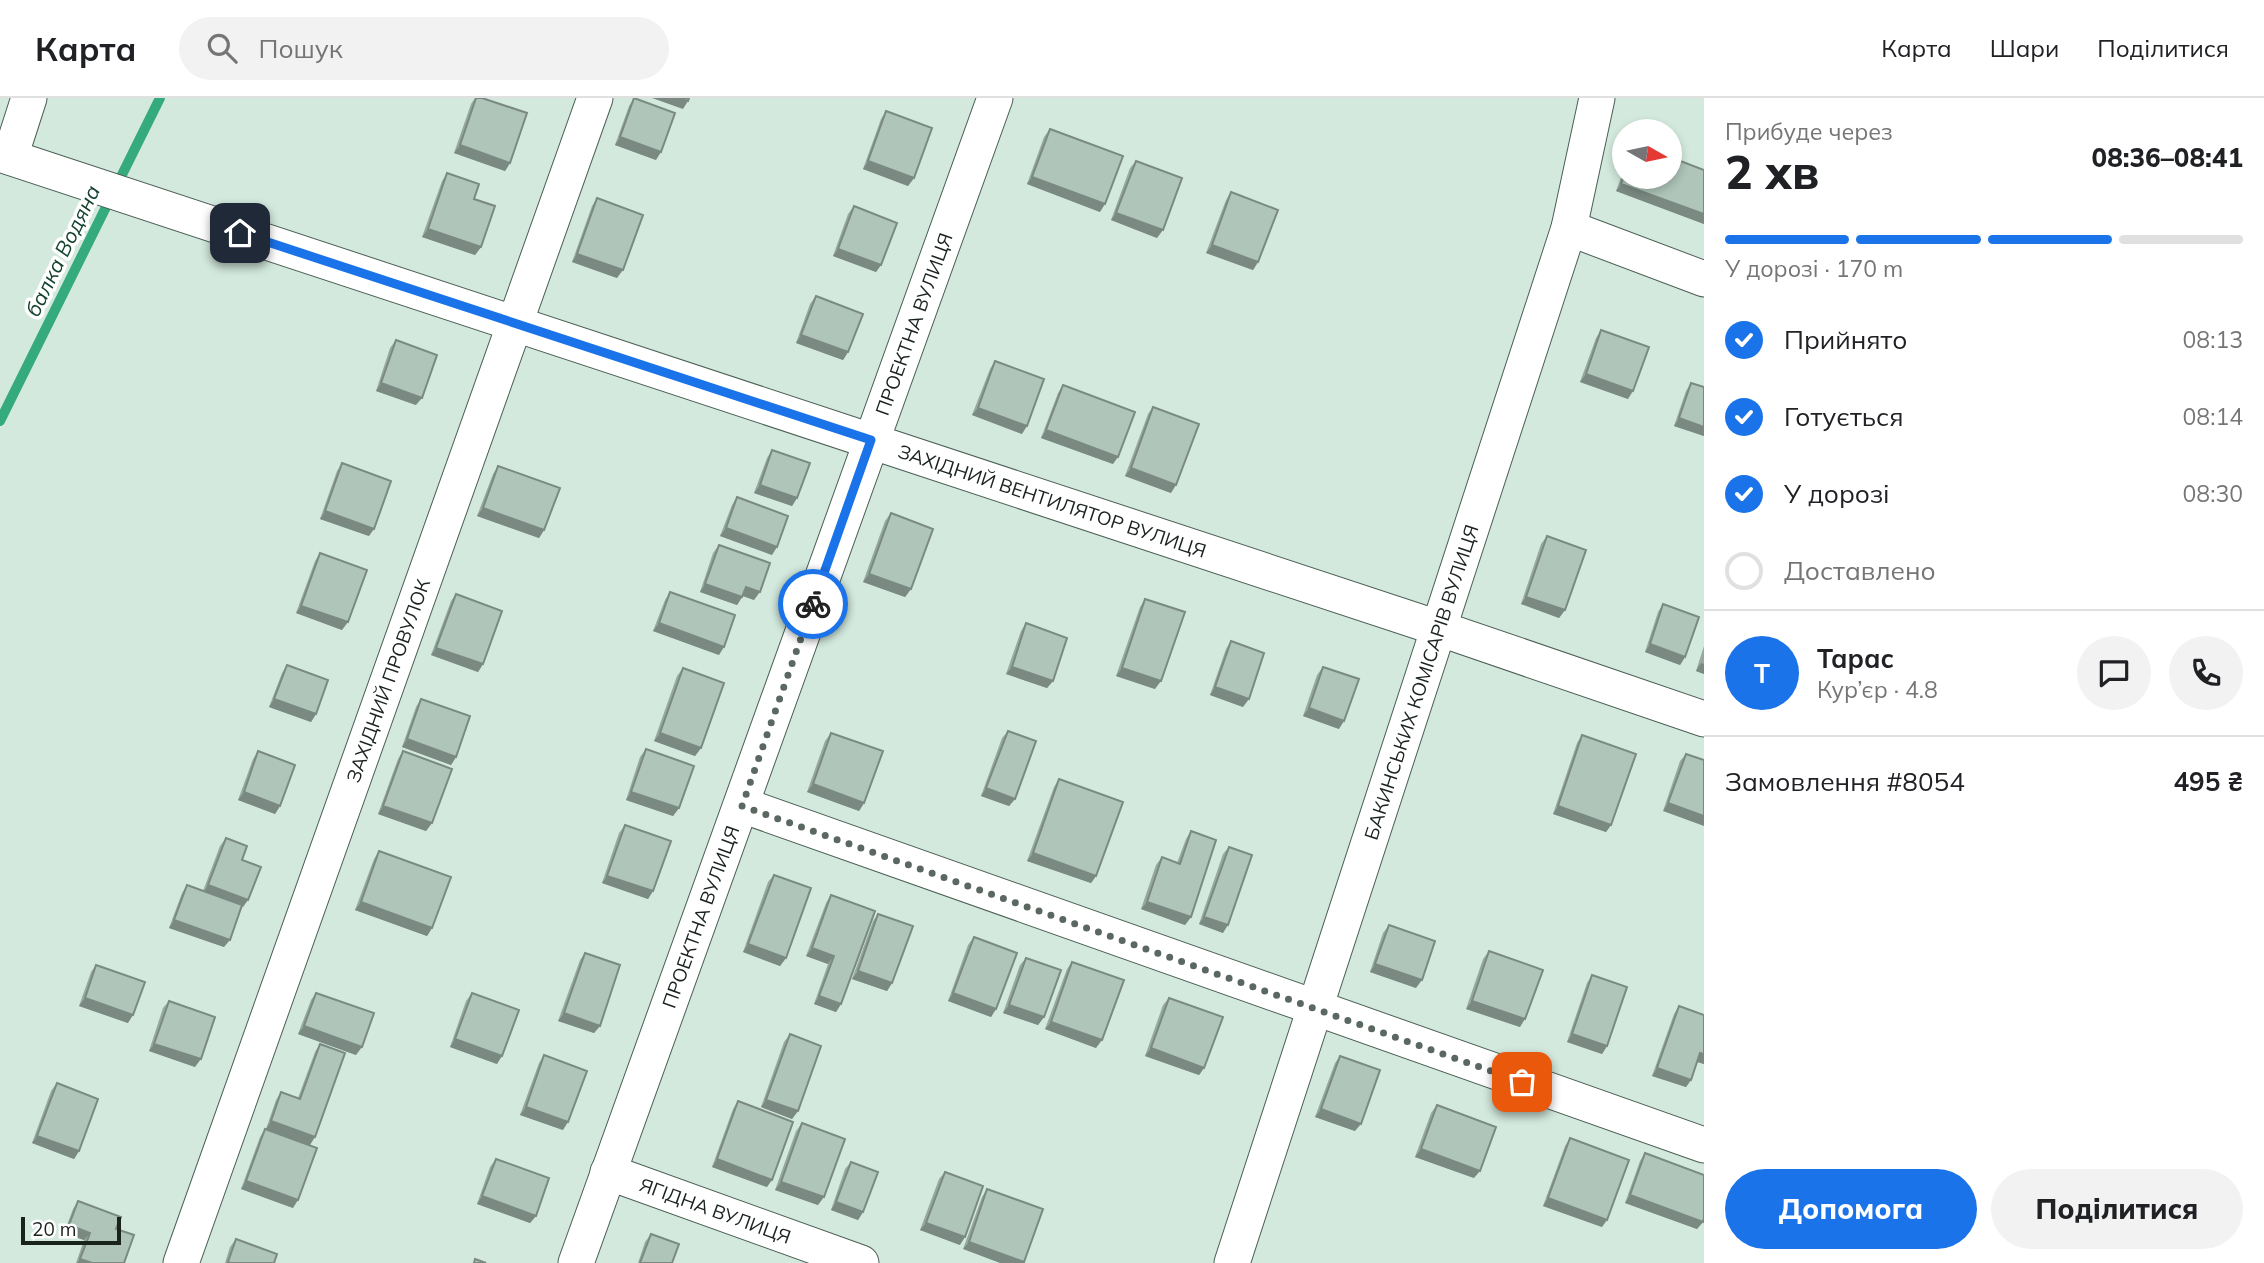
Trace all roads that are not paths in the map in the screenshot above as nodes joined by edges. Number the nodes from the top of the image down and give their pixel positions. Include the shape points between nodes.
1 (29, 98) edge
2 (595, 98) edge
3 (995, 98) edge
4 (1597, 98) edge
5 (5, 155) edge
6 (1569, 228) junction
7 (1704, 279) edge
8 (517, 324) junction
9 (871, 440) junction
10 (1438, 628) junction
11 (1704, 719) edge
12 (742, 806) junction
13 (1315, 1009) junction
14 (1704, 1146) edge
15 (608, 1172) junction
16 (180, 1263) edge
17 (576, 1263) edge
18 (861, 1263) edge
19 (1232, 1263) edge

1 - 5 street
2 - 8 street, ЗАХІДНИЙ ПРОВУЛОК
3 - 9 street, ПРОЕКТНА ВУЛИЦЯ
4 - 6 street, БАКИНСЬКИХ КОМІСАРІВ ВУЛИЦЯ
5 - 8 street, ЗАХІДНИЙ ВЕНТИЛЯТОР ВУЛИЦЯ
6 - 7 street
6 - 10 street, БАКИНСЬКИХ КОМІСАРІВ ВУЛИЦЯ
8 - 9 street, ЗАХІДНИЙ ВЕНТИЛЯТОР ВУЛИЦЯ
8 - 16 street, ЗАХІДНИЙ ПРОВУЛОК
9 - 10 street, ЗАХІДНИЙ ВЕНТИЛЯТОР ВУЛИЦЯ
9 - 12 street, ПРОЕКТНА ВУЛИЦЯ
10 - 11 street, ЗАХІДНИЙ ВЕНТИЛЯТОР ВУЛИЦЯ
10 - 13 street, БАКИНСЬКИХ КОМІСАРІВ ВУЛИЦЯ
12 - 13 street
12 - 15 street, ПРОЕКТНА ВУЛИЦЯ
13 - 14 street
13 - 19 street, БАКИНСЬКИХ КОМІСАРІВ ВУЛИЦЯ
15 - 17 street, ПРОЕКТНА ВУЛИЦЯ
15 - 18 street, ЯГІДНА ВУЛИЦЯ

